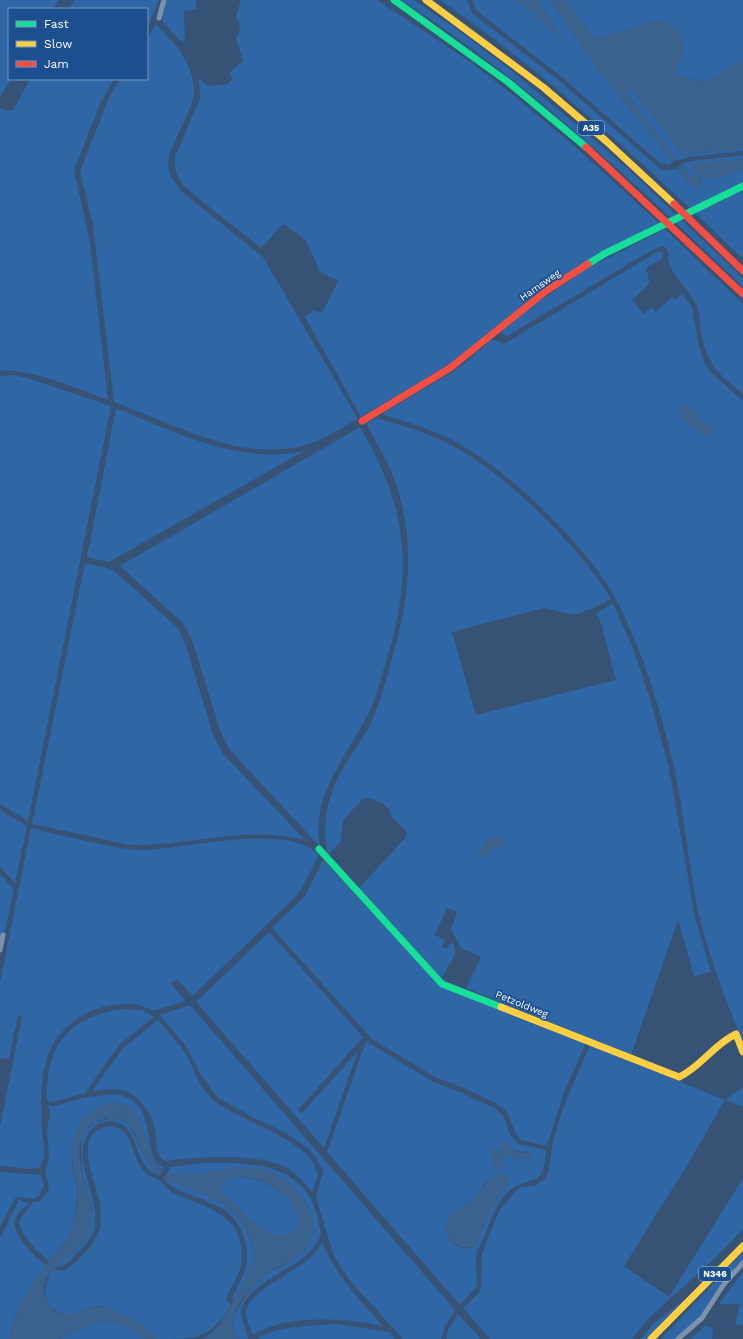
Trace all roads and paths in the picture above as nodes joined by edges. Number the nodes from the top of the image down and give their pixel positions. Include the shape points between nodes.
1 (164, 0) edge
2 (394, 0) edge
3 (426, 0) edge
4 (158, 18) dead end
5 (743, 186) edge
6 (743, 271) edge
7 (743, 294) edge
8 (362, 421) dead end
9 (319, 850) dead end
10 (3, 935) dead end
11 (0, 950) edge
12 (743, 1052) edge
13 (743, 1246) edge
14 (743, 1263) edge
15 (687, 1302) junction
16 (651, 1339) edge
17 (657, 1339) edge
18 (678, 1339) edge

1 - 4 street
2 - 7 main road, A35 via 523,94 631,186
3 - 6 main road, A35 via 558,99 644,176
5 - 8 main road, Hamsweg via 604,254 546,291 450,368
9 - 12 main road, Petzoldweg via 442,984 679,1077 688,1073 725,1039 736,1034
10 - 11 street
13 - 15 main road, N346
14 - 18 street via 724,1284 702,1318
15 - 16 main road, N346
15 - 17 main road, N346

